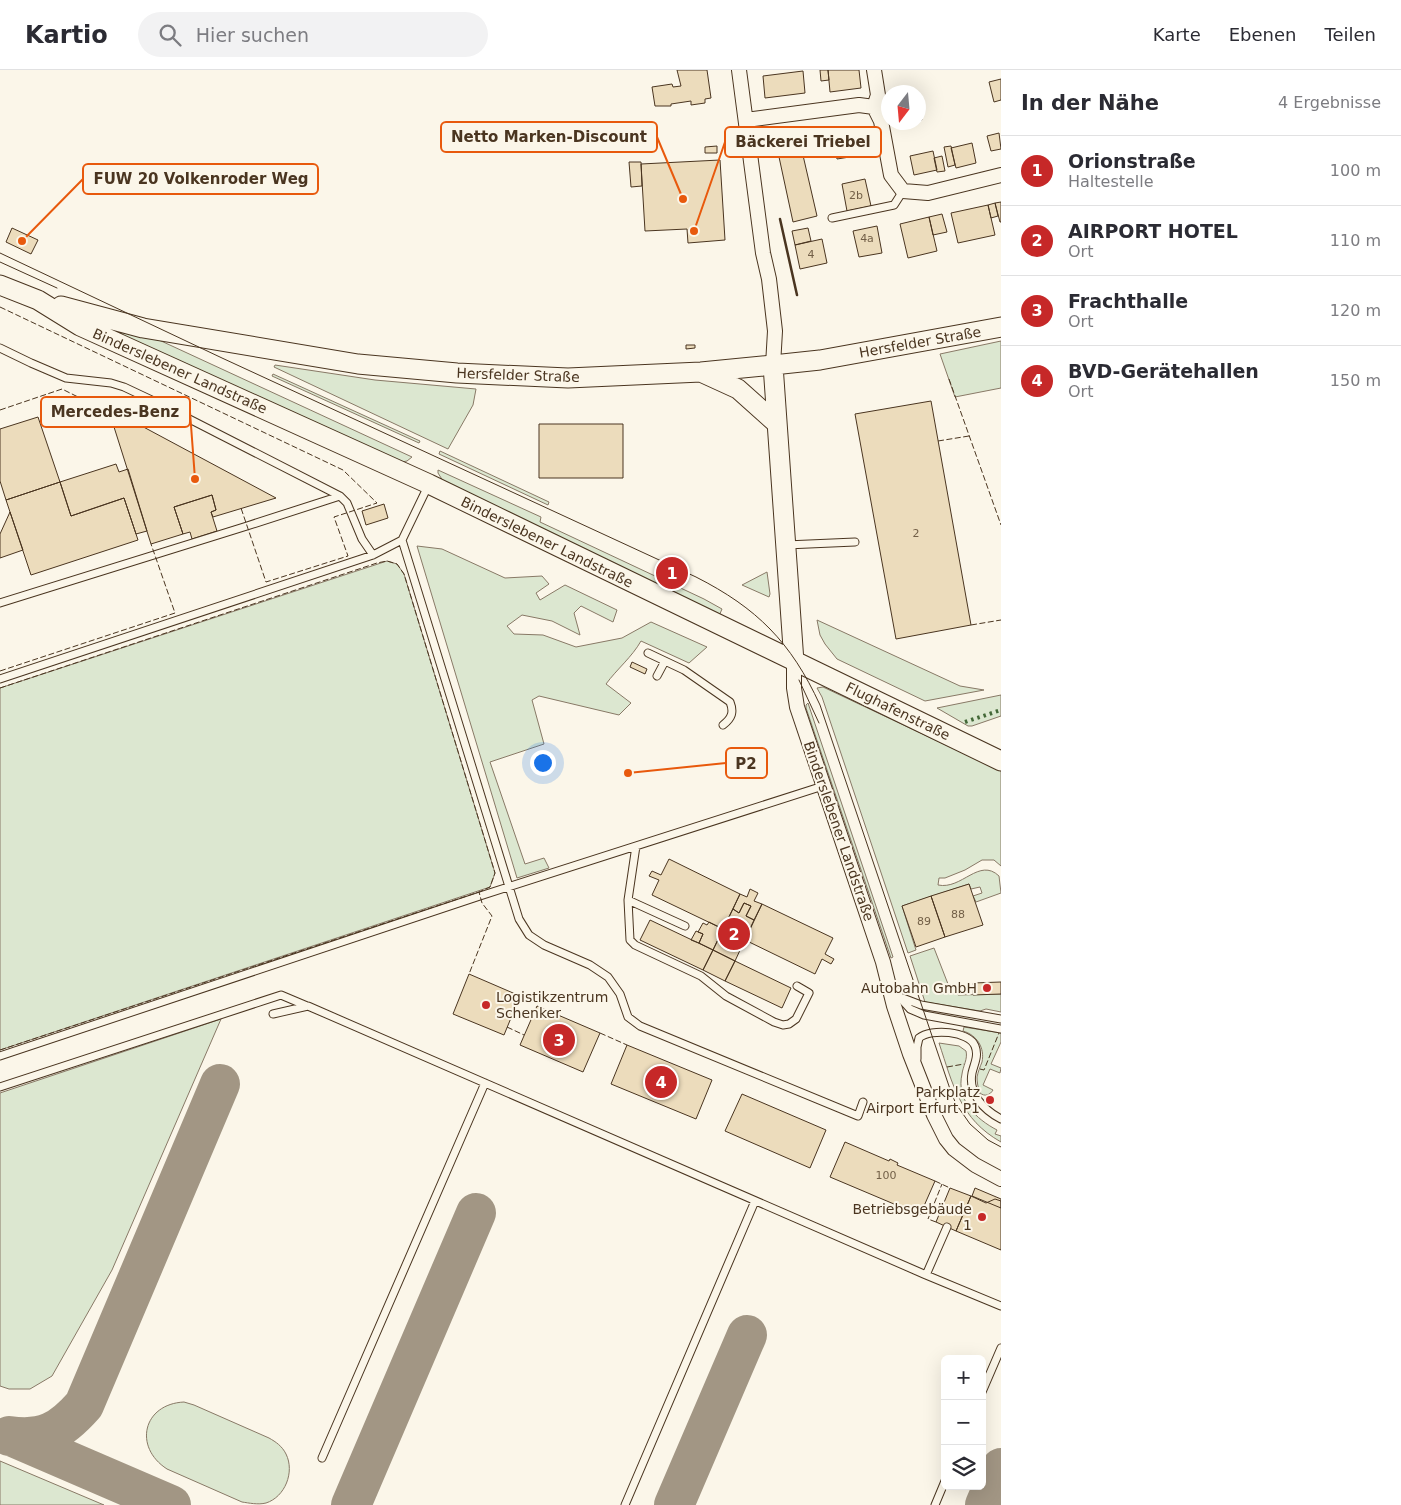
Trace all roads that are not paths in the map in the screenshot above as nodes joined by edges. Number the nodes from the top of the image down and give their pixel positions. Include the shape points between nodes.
1 (739, 70) edge
2 (874, 70) edge
3 (874, 107) junction
4 (746, 120) junction
5 (1001, 175) edge
6 (903, 191) junction
7 (832, 218) dead end
8 (0, 284) edge
9 (38, 300) junction
10 (1001, 327) edge
11 (0, 348) edge
12 (773, 366) junction
13 (701, 372) junction
14 (776, 423) junction
15 (429, 484) junction
16 (340, 496) junction
17 (402, 540) junction
18 (855, 542) dead end
19 (786, 545) junction
20 (373, 555) junction
21 (0, 603) edge
22 (648, 653) dead end
23 (665, 661) junction
24 (794, 662) junction
25 (657, 676) dead end
26 (0, 679) edge
27 (723, 725) dead end
28 (1001, 761) edge
29 (823, 786) junction
30 (636, 846) junction
31 (510, 886) junction
32 (628, 900) junction
33 (685, 926) dead end
34 (887, 975) junction
35 (797, 986) dead end
36 (900, 997) junction
37 (308, 1006) junction
38 (273, 1014) dead end
39 (1001, 1019) edge
40 (1001, 1029) edge
41 (0, 1056) edge
42 (917, 1072) junction
43 (484, 1083) junction
44 (0, 1087) edge
45 (863, 1102) dead end
46 (1001, 1119) edge
47 (1001, 1179) edge
48 (755, 1201) junction
49 (947, 1227) dead end
50 (926, 1275) junction
51 (1001, 1306) edge
52 (1001, 1348) edge
53 (986, 1383) edge
54 (322, 1458) dead end
55 (941, 1490) edge
56 (625, 1505) edge
57 (935, 1505) edge

1 - 4 street
2 - 3 street via 878,95
3 - 4 street via 860,105
3 - 6 street via 881,121 891,176
4 - 12 street via 775,331
5 - 6 street via 928,193
6 - 7 lane via 894,205
8 - 9 street, Binderslebener Landstraße
9 - 13 street, Hersfelder Straße via 143,328 396,368 568,378
9 - 15 street, Binderslebener Landstraße via 80,326
10 - 12 street, Hersfelder Straße
11 - 16 lane via 66,378 111,383 132,391
12 - 13 street, Hersfelder Straße
12 - 14 street
13 - 14 street via 738,389
14 - 19 street
15 - 17 lane
15 - 24 street, Binderslebener Landstraße
16 - 20 lane via 347,503 362,539
16 - 21 lane
17 - 20 lane
17 - 31 lane
18 - 19 lane
19 - 24 street
20 - 26 lane
22 - 23 lane
23 - 25 lane
23 - 27 lane via 684,670 730,702 732,715
24 - 28 street, Flughafenstraße
24 - 29 street, Binderslebener Landstraße via 797,707
29 - 30 lane
29 - 34 street, Binderslebener Landstraße
30 - 31 lane
30 - 32 lane
31 - 41 lane
31 - 45 lane via 519,919 528,935 608,977 620,994 628,1017 640,1026 858,1116
32 - 33 lane
32 - 35 lane via 630,940 635,945 700,976 726,996 774,1022 782,1025 796,1020 809,993
34 - 36 lane
34 - 42 street, Binderslebener Landstraße
36 - 39 lane via 921,1005
36 - 40 lane via 910,1009 924,1015
37 - 38 lane
37 - 43 lane
37 - 44 lane via 281,995
42 - 46 lane via 918,1042 924,1034 938,1032 968,1038 977,1052 972,1075 973,1091 984,1107
42 - 47 street, Binderslebener Landstraße via 934,1115 954,1149
43 - 48 lane
43 - 54 lane
48 - 50 lane
48 - 56 lane
49 - 50 lane
50 - 51 lane
52 - 53 lane
55 - 57 lane

